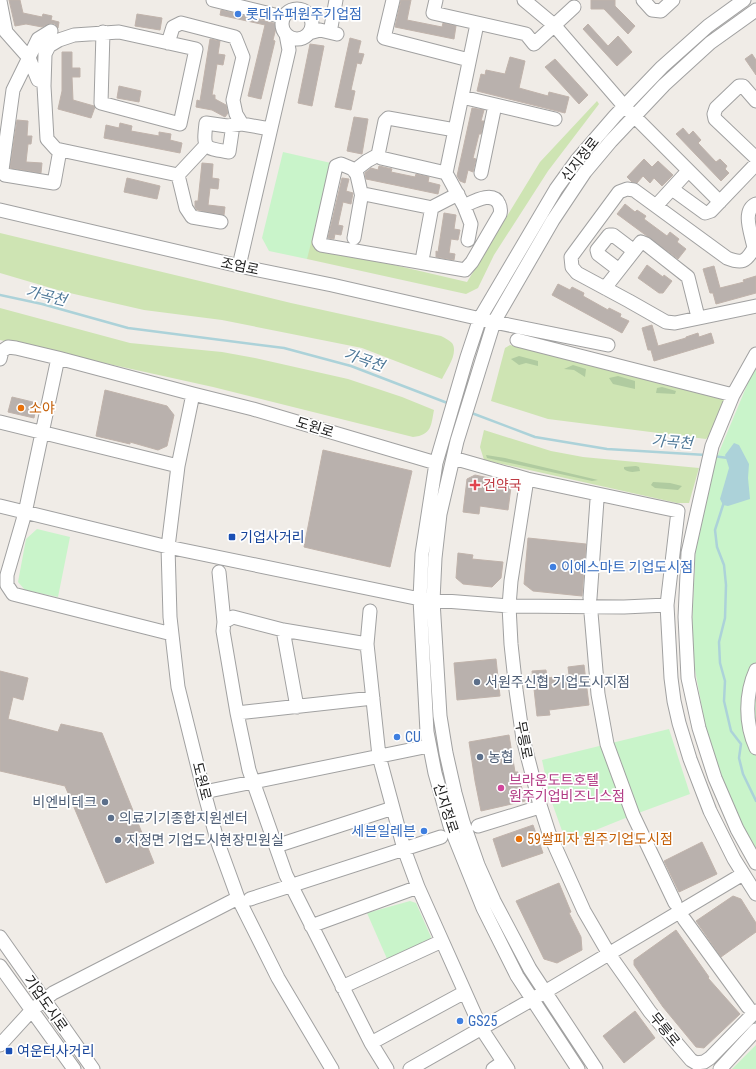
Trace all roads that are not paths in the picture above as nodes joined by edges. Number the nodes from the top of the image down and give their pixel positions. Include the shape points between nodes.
1 (336, 0) edge
2 (393, 0) edge
3 (436, 0) edge
4 (524, 0) edge
5 (643, 0) edge
6 (673, 0) edge
7 (744, 0) edge
8 (0, 1) edge
9 (216, 4) edge
10 (574, 7) dead end
11 (756, 10) edge
12 (283, 17) junction
13 (311, 18) junction
14 (477, 24) junction
15 (554, 25) junction
16 (335, 30) junction
17 (51, 31) dead end
18 (103, 32) junction
19 (286, 34) junction
20 (305, 36) junction
21 (168, 43) junction
22 (289, 50) junction
23 (29, 58) junction
24 (469, 60) junction
25 (44, 82) junction
26 (462, 97) junction
27 (756, 101) edge
28 (495, 105) junction
29 (624, 106) junction
30 (634, 117) junction
31 (555, 119) dead end
32 (237, 124) junction
33 (270, 129) junction
34 (455, 130) junction
35 (206, 145) junction
36 (60, 150) junction
37 (378, 155) junction
38 (756, 158) edge
39 (756, 164) edge
40 (354, 171) junction
41 (688, 171) junction
42 (446, 172) junction
43 (481, 173) dead end
44 (178, 175) junction
45 (672, 189) junction
46 (458, 194) junction
47 (362, 197) junction
48 (720, 202) junction
49 (756, 204) edge
50 (464, 206) junction
51 (656, 206) junction
52 (429, 209) junction
53 (0, 210) edge
54 (220, 222) dead end
55 (354, 238) dead end
56 (468, 240) dead end
57 (634, 251) junction
58 (423, 255) dead end
59 (239, 266) junction
60 (619, 270) junction
61 (605, 288) junction
62 (756, 306) edge
63 (698, 317) junction
64 (480, 318) junction
65 (494, 322) junction
66 (517, 340) dead end
67 (608, 345) dead end
68 (756, 354) edge
69 (58, 358) junction
70 (0, 359) edge
71 (193, 394) junction
72 (733, 395) junction
73 (0, 422) edge
74 (42, 432) junction
75 (453, 458) junction
76 (436, 463) junction
77 (178, 466) junction
78 (527, 479) junction
79 (597, 500) dead end
80 (0, 506) edge
81 (25, 513) junction
82 (168, 547) junction
83 (219, 572) dead end
84 (590, 598) dead end
85 (426, 600) junction
86 (668, 605) junction
87 (509, 606) junction
88 (370, 611) dead end
89 (591, 613) dead end
90 (224, 622) junction
91 (284, 630) junction
92 (172, 634) junction
93 (367, 644) junction
94 (756, 670) edge
95 (373, 698) junction
96 (298, 707) junction
97 (237, 713) junction
98 (429, 746) junction
99 (756, 748) edge
100 (379, 756) junction
101 (253, 782) junction
102 (204, 792) junction
103 (393, 808) junction
104 (533, 809) dead end
105 (478, 826) dead end
106 (441, 837) dead end
107 (403, 845) junction
108 (276, 846) junction
109 (756, 863) edge
110 (743, 874) junction
111 (288, 880) junction
112 (418, 887) junction
113 (756, 894) edge
114 (244, 898) junction
115 (675, 903) dead end
116 (684, 919) dead end
117 (311, 926) junction
118 (0, 937) edge
119 (442, 940) junction
120 (609, 954) junction
121 (0, 966) edge
122 (342, 987) junction
123 (465, 992) junction
124 (545, 992) junction
125 (533, 999) junction
126 (43, 1000) junction
127 (752, 1009) edge
128 (32, 1010) junction
129 (481, 1028) junction
130 (756, 1030) edge
131 (371, 1043) junction
132 (0, 1044) edge
133 (502, 1067) edge
134 (74, 1069) edge
135 (93, 1069) edge
136 (332, 1069) edge
137 (387, 1069) edge
138 (410, 1069) edge
139 (578, 1069) edge
140 (596, 1069) edge
141 (720, 1069) edge

1 - 16 street
2 - 24 street via 384,38
3 - 14 street via 433,13
4 - 15 street
5 - 6 street via 652,10 661,11
7 - 29 street, 신지정로 via 708,26 662,67
8 - 23 street via 6,32
9 - 12 street
10 - 15 street
11 - 30 street, 신지정로 via 710,43
12 - 13 street via 295,8 304,10
12 - 19 street via 282,26
13 - 16 street via 320,25
13 - 20 street via 312,28
14 - 15 street via 526,34 534,44
14 - 24 street
15 - 29 street
16 - 20 street via 320,30
17 - 23 street via 38,39
18 - 21 street via 119,32
18 - 21 street via 101,103 180,124 196,49
18 - 25 street via 74,35 49,46
19 - 20 street via 295,39
19 - 22 street
20 - 22 street
21 - 32 street via 173,27 181,23 235,37 243,57 233,100
22 - 33 street
23 - 25 street via 38,80
23 - 36 street via 12,90 2,170 5,175 54,183
24 - 26 street
25 - 36 street via 47,139 56,150
26 - 28 street
26 - 34 street
27 - 38 street via 743,86 739,86 716,108 714,114 715,119
28 - 31 street
28 - 43 street
29 - 30 street
29 - 64 street, 신지정로 via 577,160 556,189
30 - 41 street
30 - 65 street, 신지정로 via 585,172 553,220
32 - 33 street
32 - 35 street via 229,152 211,149
32 - 35 street via 227,126 206,123
33 - 59 street
34 - 37 street via 388,118 385,121
34 - 42 street
35 - 44 street
36 - 44 street
37 - 40 street
37 - 42 street via 381,158
39 - 48 street
40 - 47 street
40 - 50 street via 341,164 336,166 319,242 321,245 465,270 501,210 498,201 489,197
41 - 45 street
41 - 48 street
42 - 46 street
44 - 54 street via 186,208 192,217
45 - 48 street via 705,212 711,211
45 - 51 street
46 - 50 street
46 - 52 street
47 - 52 street via 364,194
47 - 55 street
49 - 51 street via 751,206 748,212 754,248 745,261 736,262
50 - 56 street via 471,224
51 - 61 street via 634,190 619,192 571,257 572,267 577,273
52 - 58 street via 431,212
53 - 59 street, 조엄로
57 - 60 street
57 - 60 street via 613,235 609,235 597,250 598,254
57 - 63 street via 641,242 646,244 688,277
59 - 64 street, 조엄로
60 - 61 street
61 - 63 street via 666,322
62 - 63 street
64 - 65 street, 조엄로
64 - 76 street, 신지정로
65 - 67 street, 조엄로
65 - 75 street, 신지정로
66 - 72 street
68 - 72 street
69 - 70 street, 도원로 via 8,347 2,351
69 - 71 street, 도원로
69 - 74 street
71 - 76 street, 도원로
71 - 77 street, 도원로
72 - 109 street via 712,446 688,553 685,617 688,678 699,728 715,778 737,829
73 - 74 street
74 - 77 street
74 - 81 street
75 - 78 street
75 - 85 street, 신지정로 via 440,514 435,558
76 - 85 street, 신지정로 via 422,554
77 - 82 street, 도원로
78 - 86 street via 678,511
78 - 87 street, 무릉로
79 - 84 street
80 - 81 street
81 - 82 street
81 - 92 street via 8,575 7,585 13,594
82 - 85 street
82 - 92 street, 도원로
83 - 90 street
85 - 87 street
85 - 98 street, 신지정로 via 424,692
85 - 124 street via 446,754 459,808 478,865 494,901
86 - 87 street
86 - 110 street via 671,678 679,723 710,811
87 - 120 street, 무릉로 via 516,690 524,739 540,805 549,833 584,911
88 - 93 street
89 - 115 street via 598,694 607,744 633,815
90 - 91 street via 233,616
90 - 97 street via 223,631
91 - 93 street
91 - 96 street
92 - 102 street, 도원로 via 178,687
93 - 95 street
94 - 99 street via 752,678 748,705 749,727
95 - 96 street
95 - 100 street
96 - 97 street
97 - 101 street
98 - 100 street
98 - 125 street, 신지정로 via 444,804 470,877 498,938
100 - 101 street
100 - 103 street
101 - 102 street
101 - 108 street
102 - 114 street, 도원로 via 218,843
103 - 107 street
103 - 108 street
104 - 105 street
106 - 107 street
107 - 111 street
107 - 112 street
108 - 111 street
110 - 113 street
110 - 120 street
111 - 114 street
111 - 117 street
112 - 117 street
112 - 119 street
114 - 126 street via 137,949
114 - 136 street, 도원로 via 278,978
116 - 127 street
117 - 122 street
118 - 126 street, 기업도시로
119 - 122 street
119 - 123 street
120 - 124 street
120 - 127 street, 무릉로 via 669,1035 696,1064 710,1058
121 - 128 street, 기업도시로
122 - 131 street
123 - 129 street
123 - 131 street
124 - 125 street
124 - 140 street
125 - 129 street
125 - 139 street, 신지정로
126 - 128 street
126 - 135 street, 기업도시로
128 - 132 street
128 - 134 street, 기업도시로
129 - 133 street
129 - 138 street
130 - 141 street
131 - 137 street

